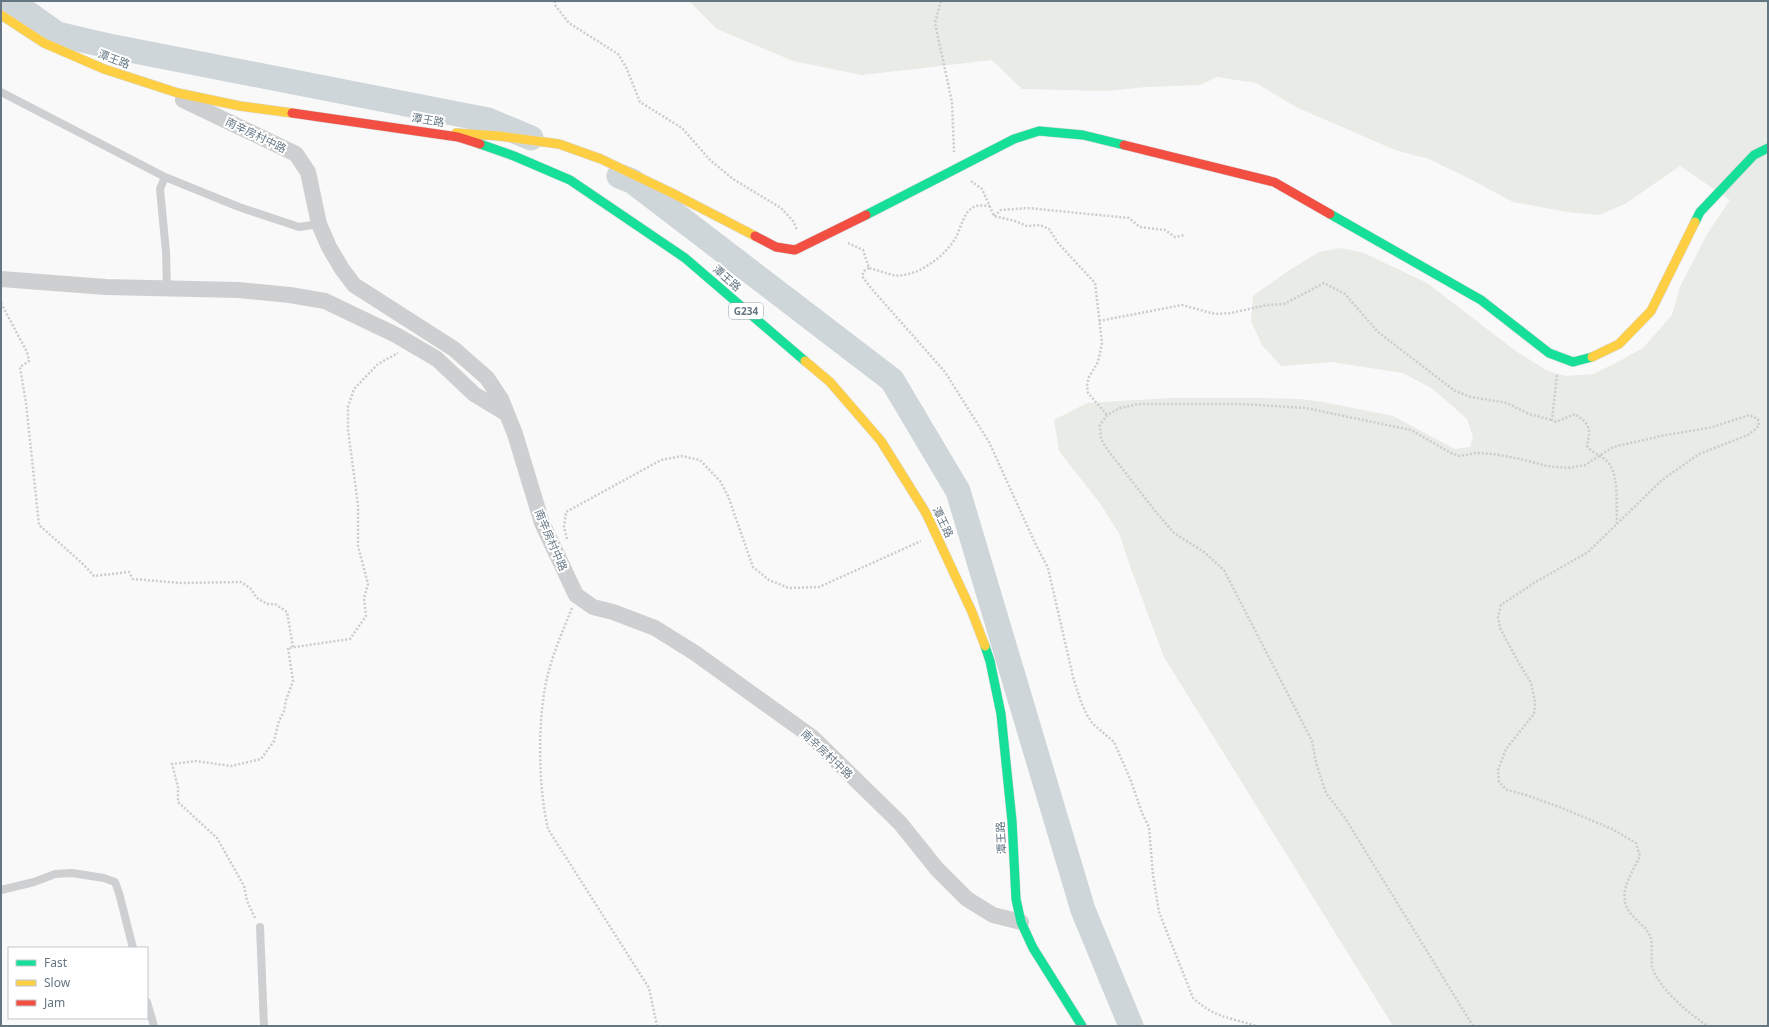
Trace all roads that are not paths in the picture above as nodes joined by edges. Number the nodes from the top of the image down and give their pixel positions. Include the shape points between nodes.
1 (3, 18) edge
2 (150, 84) junction
3 (1, 92) edge
4 (415, 130) junction
5 (1768, 148) edge
6 (165, 177) junction
7 (319, 224) junction
8 (1, 279) edge
9 (167, 288) junction
10 (507, 414) junction
11 (1, 890) edge
12 (1021, 922) junction
13 (260, 927) road end
14 (133, 947) edge
15 (148, 1005) edge
16 (154, 1026) edge
17 (264, 1026) edge
18 (1082, 1026) edge

1 - 2 main road, 潭王路 / G234 via 44,43 104,70
2 - 4 main road, 潭王路 / G234 via 178,93 240,106
2 - 7 street, 南辛房村中路 via 296,154 308,172
3 - 6 lane
4 - 5 main road via 499,136 559,144 601,160 672,193 776,247 795,250 842,229 1014,139 1039,131 1083,135 1274,182 1481,300 1549,353 1573,362 1593,357 1619,344 1651,311 1700,212 1754,155
4 - 12 main road, 潭王路 / G234 via 458,137 514,156 570,180 685,258 830,382 881,441 926,513 972,612 990,661 1001,714 1012,821 1016,899
6 - 7 lane via 239,207 299,227
6 - 9 lane via 160,189
7 - 10 street, 南辛房村中路 via 329,247 354,285 454,349 487,378 502,399
8 - 9 street via 106,287
9 - 10 street via 238,290 325,301 396,335 437,359 474,394
10 - 12 street, 南辛房村中路 via 542,523 576,595 593,607 613,612 661,632 695,653 812,737 900,823 937,869 967,899 993,915
11 - 14 lane via 55,874 72,873 115,882
12 - 18 main road, 潭王路 / G234 via 1033,948
13 - 17 lane
15 - 16 lane

